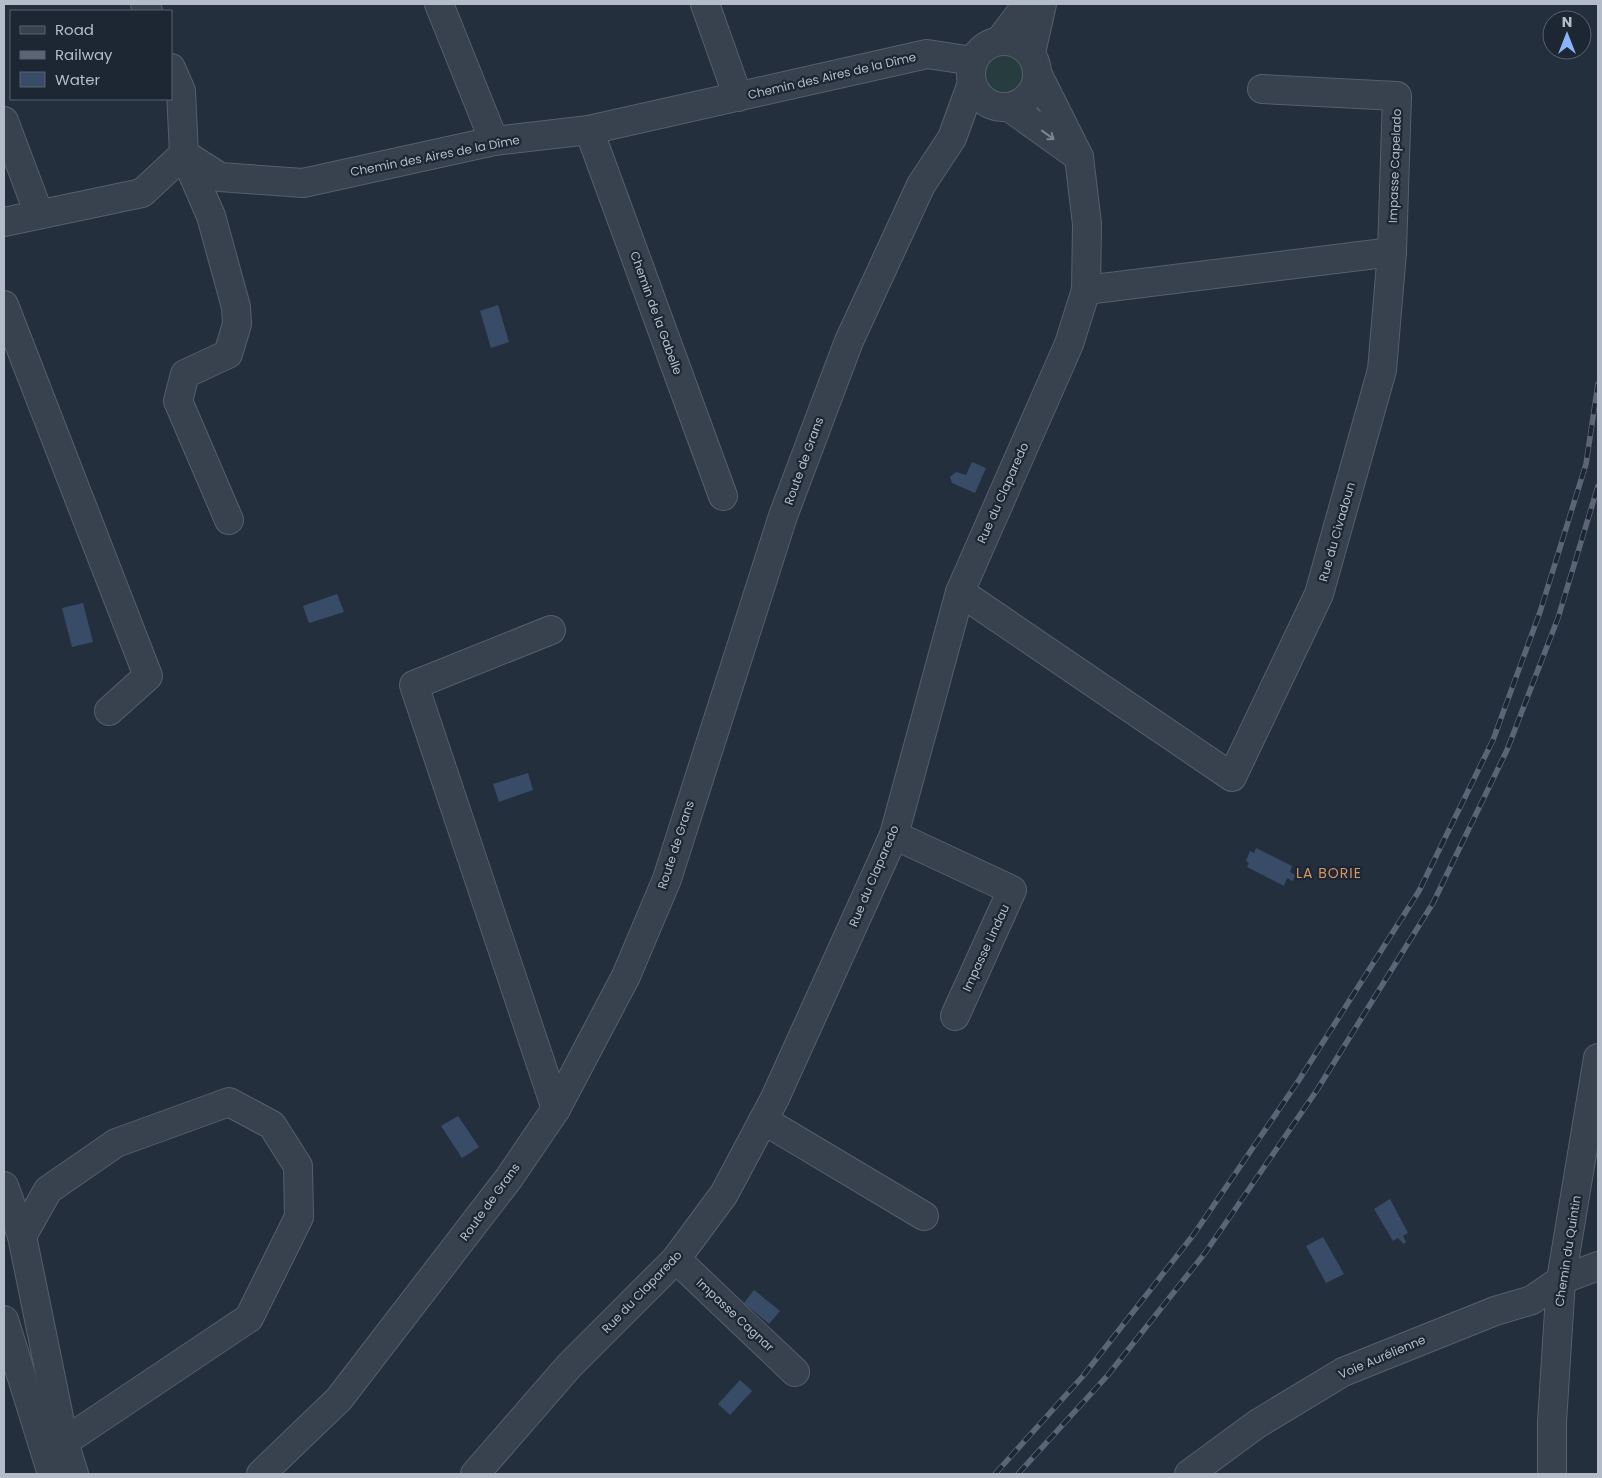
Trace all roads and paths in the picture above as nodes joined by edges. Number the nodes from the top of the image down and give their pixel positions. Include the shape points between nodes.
1 (439, 4) edge
2 (705, 4) edge
3 (1031, 4) edge
4 (1042, 4) edge
5 (1000, 40) junction
6 (1035, 64) junction
7 (172, 71) edge
8 (973, 72) junction
9 (1262, 89) dead end
10 (738, 97) junction
11 (1003, 107) junction
12 (4, 121) edge
13 (589, 130) junction
14 (952, 138) junction
15 (494, 141) junction
16 (184, 154) junction
17 (1079, 157) junction
18 (39, 214) junction
19 (4, 222) edge
20 (1392, 252) junction
21 (1086, 290) junction
22 (4, 305) edge
23 (723, 496) dead end
24 (229, 520) dead end
25 (960, 592) junction
26 (551, 630) dead end
27 (108, 711) dead end
28 (894, 835) junction
29 (955, 1016) dead end
30 (1598, 1058) edge
31 (556, 1109) junction
32 (763, 1120) junction
33 (4, 1186) edge
34 (924, 1216) dead end
35 (22, 1236) junction
36 (676, 1259) junction
37 (1598, 1266) edge
38 (1561, 1280) junction
39 (4, 1320) edge
40 (795, 1372) dead end
41 (64, 1442) junction
42 (52, 1474) edge
43 (74, 1474) edge
44 (261, 1474) edge
45 (475, 1474) edge
46 (1189, 1474) edge
47 (1552, 1474) edge

1 - 15 street
2 - 10 street
3 - 5 street
4 - 6 street
5 - 6 street via 1022,46
5 - 8 street via 980,51
6 - 11 street via 1035,87 1029,96 1020,104
6 - 17 street, Rue du Claparedo
7 - 16 street via 180,91
8 - 10 street, Chemin des Aires de la Dîme via 927,54
8 - 11 street via 978,94 986,102
8 - 14 street, Route de Grans
9 - 20 street, Impasse Capelado via 1397,96
10 - 13 street, Chemin des Aires de la Dîme
11 - 14 street, Route de Grans
11 -> 17 street
12 - 18 street
13 - 15 street, Chemin des Aires de la Dîme
13 - 23 street, Chemin de la Gabelle
14 - 31 street, Route de Grans via 921,185 849,341 783,516 667,879 626,976
15 - 16 street, Chemin des Aires de la Dîme via 303,183 220,177
16 - 18 street via 142,193
16 - 24 street via 211,216 236,308 237,324 228,354 185,374 178,401
17 - 21 street, Rue du Claparedo via 1087,224
18 - 19 street
20 - 21 street
20 - 25 street, Rue du Civadoun via 1382,370 1319,594 1232,777
21 - 25 street, Rue du Claparedo via 1069,344
22 - 27 street via 148,676
25 - 28 street, Rue du Claparedo
26 - 31 street via 414,685
28 - 29 street, Impasse Lindau via 1012,890
28 - 32 street, Rue du Claparedo
30 - 38 street, Chemin du Quintin
31 - 44 street, Route de Grans via 509,1178 339,1399
32 - 34 street
32 - 36 street, Rue du Claparedo via 724,1194
33 - 35 street
35 - 41 street
35 - 41 street via 48,1190 116,1143 229,1102 272,1125 298,1166 299,1217 249,1318
36 - 40 street, Impasse Cagnar
36 - 45 street, Rue du Claparedo via 570,1366
37 - 38 street, Voie Aurélienne
38 - 46 street, Voie Aurélienne via 1532,1300 1495,1310 1343,1372 1258,1424
38 - 47 street, Chemin du Quintin
39 - 42 street
41 - 43 street

